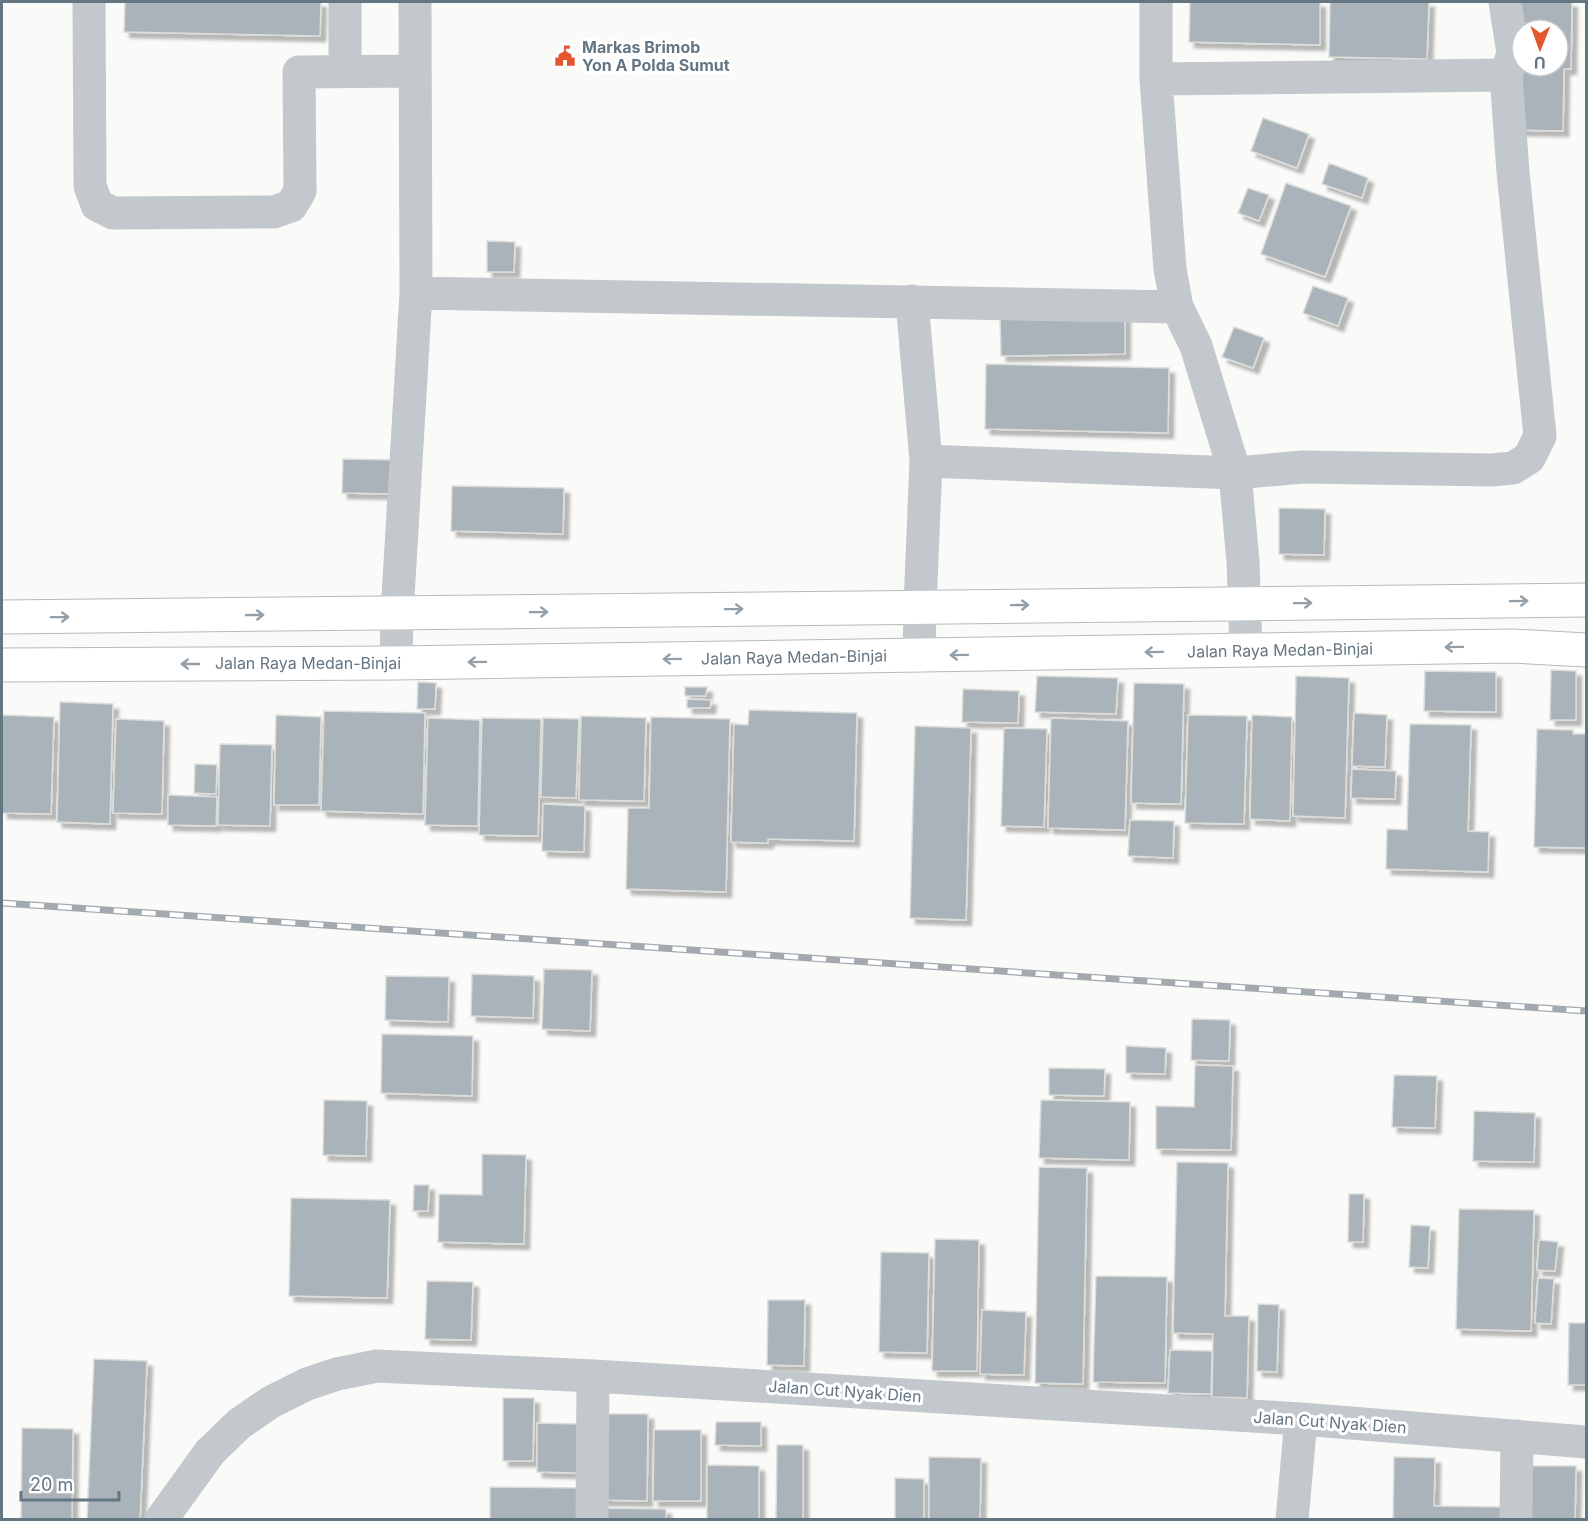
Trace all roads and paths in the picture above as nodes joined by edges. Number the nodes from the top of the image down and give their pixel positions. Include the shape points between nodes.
1 (89, 2) edge
2 (345, 2) edge
3 (415, 2) edge
4 (1156, 2) edge
5 (1505, 2) edge
6 (345, 71) junction
7 (415, 71) junction
8 (1506, 75) junction
9 (1156, 79) junction
10 (416, 292) junction
11 (912, 301) junction
12 (1177, 307) junction
13 (926, 461) junction
14 (1235, 472) junction
15 (1587, 600) edge
16 (1245, 603) junction
17 (920, 606) junction
18 (397, 614) junction
19 (2, 617) edge
20 (1246, 650) junction
21 (1587, 650) edge
22 (919, 656) junction
23 (396, 663) junction
24 (2, 665) edge
25 (593, 1376) junction
26 (1300, 1419) junction
27 (1517, 1436) junction
28 (1587, 1442) edge
29 (161, 1520) edge
30 (592, 1520) edge
31 (1292, 1520) edge
32 (1516, 1520) edge

1 - 6 street via 90,186 97,205 113,213 274,212 291,206 300,191 299,72
2 - 6 street
3 - 7 street
4 - 9 street
5 - 8 street via 1513,53
6 - 7 street
7 - 10 street
8 - 9 street
8 - 14 street via 1540,436 1529,458 1513,468 1491,470 1303,467
9 - 12 street via 1170,269
10 - 11 street
10 - 18 street
11 - 12 street
11 - 13 street
12 - 14 street via 1196,346
13 - 14 street
13 - 17 street
14 - 16 street
16 -> 15 main road
17 -> 16 main road
16 - 20 street
18 -> 17 main road
17 - 22 street
19 -> 18 main road
18 - 23 street
21 -> 20 main road, Jalan Raya Medan-Binjai via 1512,646
20 -> 22 main road, Jalan Raya Medan-Binjai
22 -> 23 main road, Jalan Raya Medan-Binjai
23 -> 24 main road, Jalan Raya Medan-Binjai
25 - 26 street, Jalan Cut Nyak Dien
25 - 29 street, Jalan Cut Nyak Dien via 377,1366 307,1384 239,1424 210,1452
25 - 30 street
26 - 27 street, Jalan Cut Nyak Dien
26 - 31 street
27 - 28 street, Jalan Cut Nyak Dien
27 - 32 street

